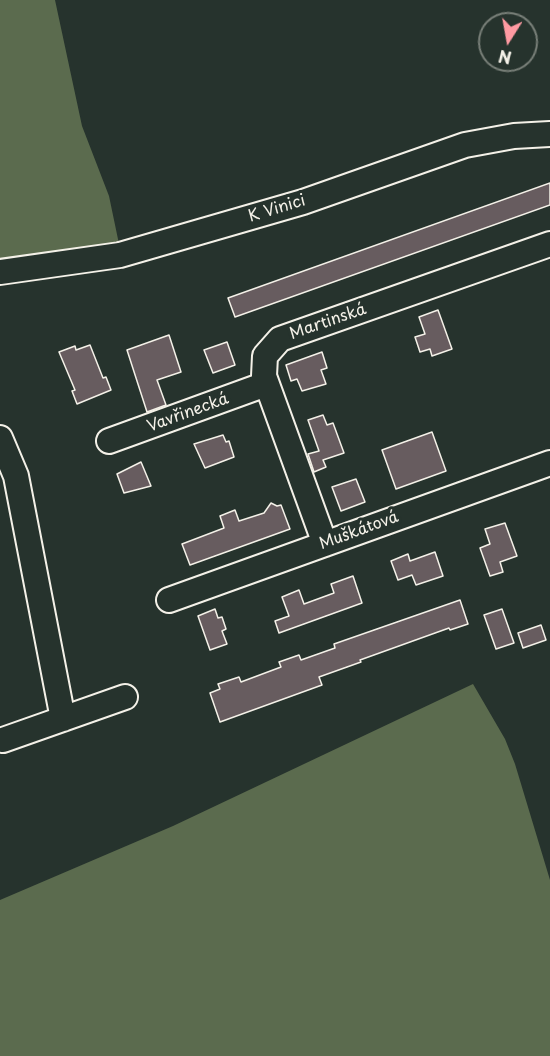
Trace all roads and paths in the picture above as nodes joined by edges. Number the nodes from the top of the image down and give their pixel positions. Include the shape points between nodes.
1 (550, 134) edge
2 (550, 244) edge
3 (0, 272) edge
4 (266, 384) junction
5 (0, 438) edge
6 (109, 441) dead end
7 (550, 463) edge
8 (325, 544) junction
9 (169, 600) dead end
10 (125, 697) dead end
11 (63, 719) junction
12 (3, 740) dead end

1 - 3 street, K Vinici via 465,145 303,202 120,255
2 - 4 street, Martinská via 280,339 265,356
4 - 6 street, Vavřinecká
4 - 8 street, Martinská
5 - 11 street via 16,476
7 - 8 street, Muškátová
8 - 9 street, Muškátová
10 - 11 street
11 - 12 street

